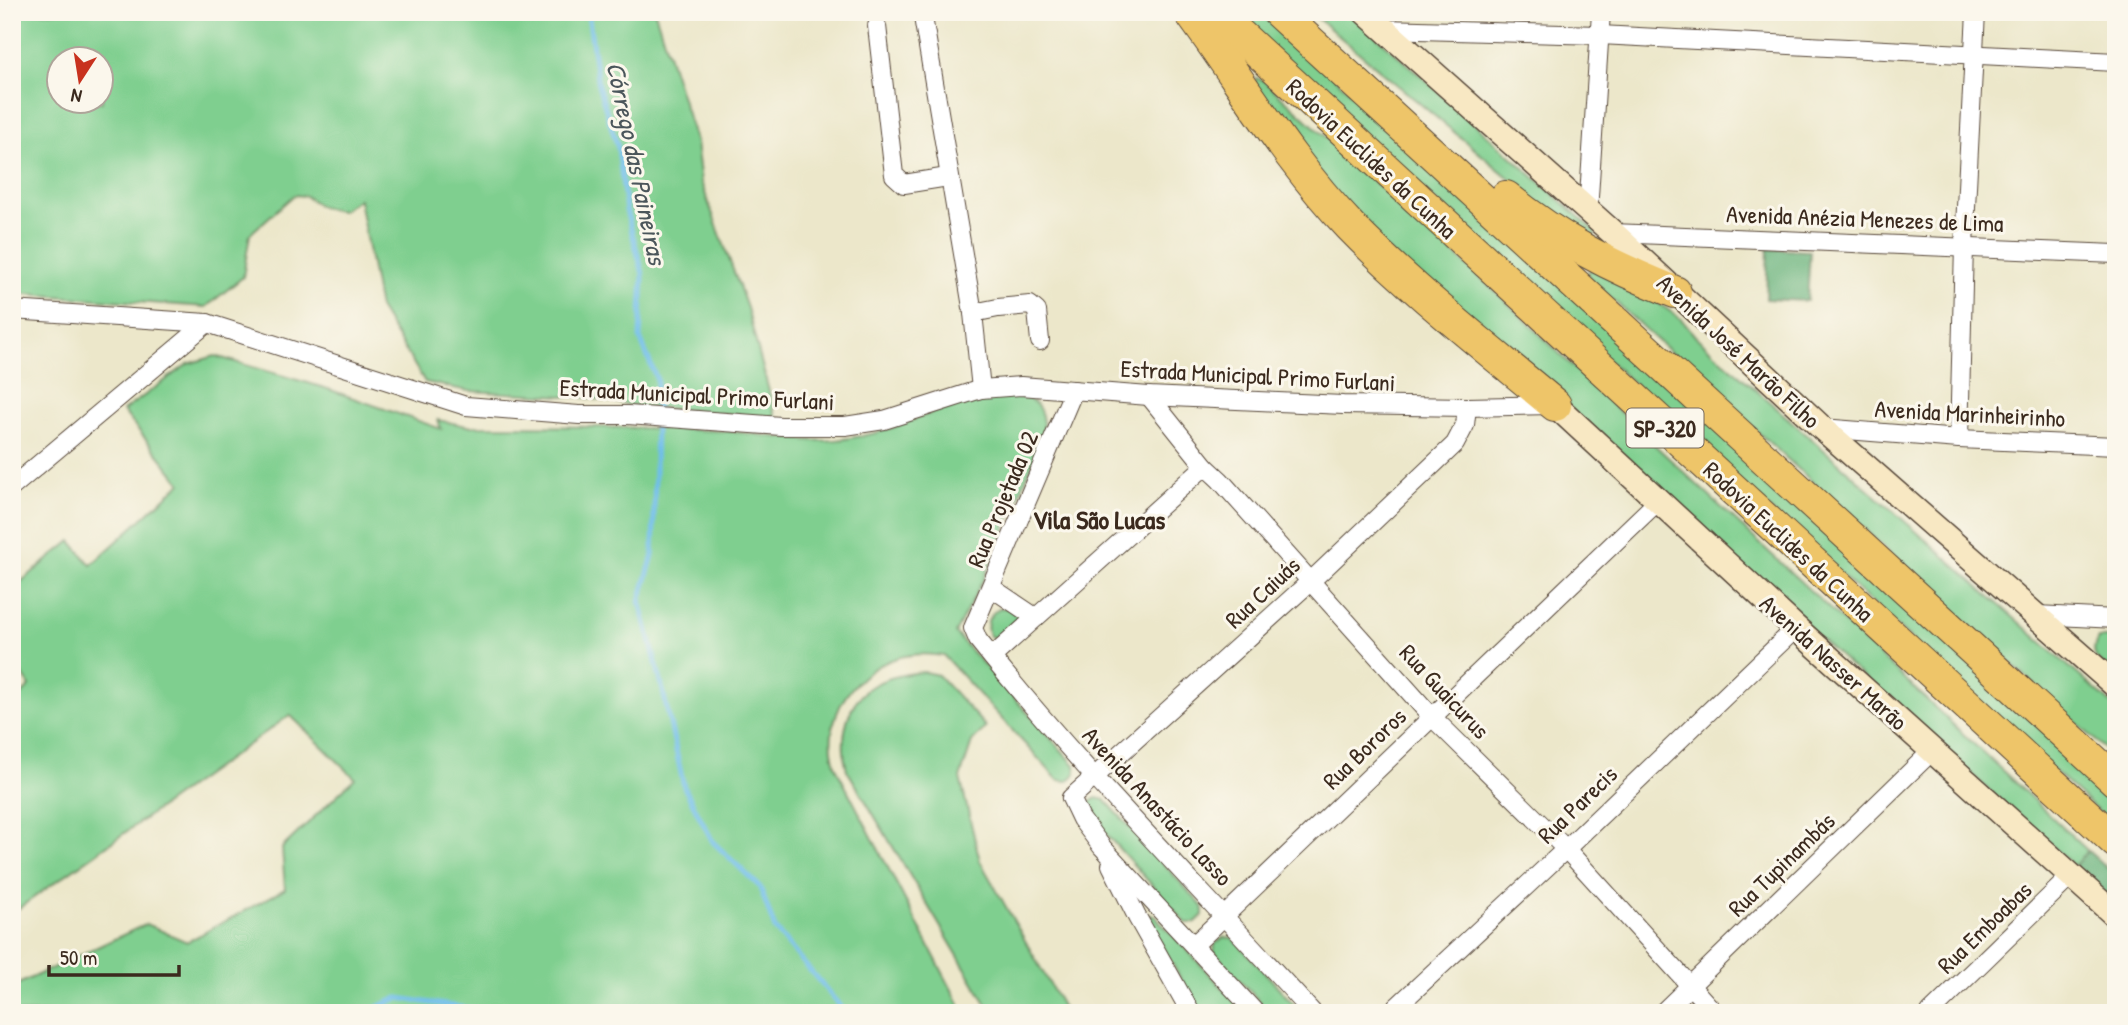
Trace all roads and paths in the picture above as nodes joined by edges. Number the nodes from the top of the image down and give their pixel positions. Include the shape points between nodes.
1 (1190, 12) edge
2 (1215, 12) edge
3 (1278, 12) edge
4 (1365, 12) edge
5 (1601, 12) edge
6 (1976, 12) edge
7 (923, 17) dead end
8 (877, 26) dead end
9 (1383, 29) junction
10 (1600, 35) junction
11 (1974, 55) junction
12 (2116, 62) edge
13 (1348, 77) junction
14 (948, 177) junction
15 (1588, 212) junction
16 (1613, 233) junction
17 (1964, 246) junction
18 (2116, 254) edge
19 (1675, 292) junction
20 (12, 310) edge
21 (973, 313) junction
22 (207, 323) junction
23 (1040, 341) dead end
24 (981, 389) junction
25 (1074, 390) junction
26 (1149, 396) junction
27 (1555, 405) junction
28 (1467, 407) junction
29 (1822, 428) junction
30 (1959, 439) junction
31 (2116, 446) edge
32 (1205, 466) junction
33 (12, 486) edge
34 (1659, 500) junction
35 (1312, 580) junction
36 (992, 588) junction
37 (2037, 615) junction
38 (1035, 618) junction
39 (2116, 619) edge
40 (974, 628) joint
41 (1796, 628) junction
42 (992, 657) junction
43 (2116, 687) edge
44 (1432, 717) junction
45 (1933, 751) junction
46 (1095, 778) junction
47 (2116, 781) edge
48 (2116, 842) edge
49 (1102, 847) junction
50 (1566, 849) junction
51 (2071, 876) junction
52 (1224, 915) junction
53 (2116, 916) edge
54 (1194, 945) junction
55 (1692, 985) junction
56 (1191, 1013) edge
57 (1256, 1013) edge
58 (1313, 1013) edge
59 (1390, 1013) edge
60 (1662, 1013) edge
61 (1715, 1013) edge
62 (1930, 1013) edge

1 - 27 highway via 1300,169 1350,226
2 - 48 highway, Rodovia Euclides da Cunha / SP-320
3 - 13 highway, Rodovia Euclides da Cunha / SP-320
4 - 9 main road, Avenida José Marão Filho
5 - 10 street
6 - 11 street
7 - 14 street
8 - 14 street via 894,175 904,184
9 - 10 street
9 - 15 main road, Avenida José Marão Filho
10 - 11 street
10 - 15 street
11 - 12 street
11 - 17 street
13 - 19 highway via 1569,242 1620,270
13 - 47 highway, Rodovia Euclides da Cunha / SP-320
14 - 21 street
15 - 16 main road, Avenida José Marão Filho
16 - 17 street, Avenida Anézia Menezes de Lima
16 - 19 main road, Avenida José Marão Filho
17 - 18 street, Avenida Anézia Menezes de Lima
17 - 30 street
19 - 29 main road, Avenida José Marão Filho
20 - 22 street, Estrada Municipal Primo Furlani
21 - 23 street via 1030,305 1037,311
21 - 24 street
22 - 24 street, Estrada Municipal Primo Furlani via 466,406 845,426 884,420
22 - 33 street
24 - 25 street, Estrada Municipal Primo Furlani
25 - 26 street, Estrada Municipal Primo Furlani
25 - 36 street, Rua Projetada 02
26 - 28 street, Estrada Municipal Primo Furlani
26 - 32 street, Rua Guaicurus
27 - 28 street, Estrada Municipal Primo Furlani
27 - 34 main road, Avenida Nasser Marão
28 - 35 street, Rua Caiuás via 1465,425 1455,443
29 - 30 street, Avenida Marinheirinho
29 - 37 main road, Avenida José Marão Filho
30 - 31 street, Avenida Marinheirinho
32 - 35 street, Rua Guaicurus
32 - 38 street
34 - 41 main road, Avenida Nasser Marão
34 - 44 street, Rua Bororos
35 - 44 street, Rua Guaicurus
35 - 46 street, Rua Caiuás
36 - 38 street
36 - 40 street, Rua Projetada 02
37 - 39 street
37 - 43 main road, Avenida José Marão Filho
38 - 42 street
40 - 42 street, Avenida Anastácio Lasso
41 - 45 main road, Avenida Nasser Marão
41 - 50 street, Rua Parecis
42 - 46 street, Avenida Anastácio Lasso
44 - 50 street, Rua Guaicurus
44 - 52 street, Rua Bororos
45 - 51 main road, Avenida Nasser Marão
45 - 55 street, Rua Tupinambás
46 - 49 street, Rua Caiuás via 1071,798
46 - 52 street, Avenida Anastácio Lasso
49 - 54 street
49 - 56 street
50 - 55 street, Rua Guaicurus
50 - 59 street, Rua Parecis
51 - 53 main road, Avenida Nasser Marão
51 - 62 street, Rua Emboabas
52 - 54 street, Rua Bororos
52 - 58 street, Avenida Anastácio Lasso
54 - 57 street
55 - 60 street, Rua Tupinambás
55 - 61 street, Rua Guaicurus

